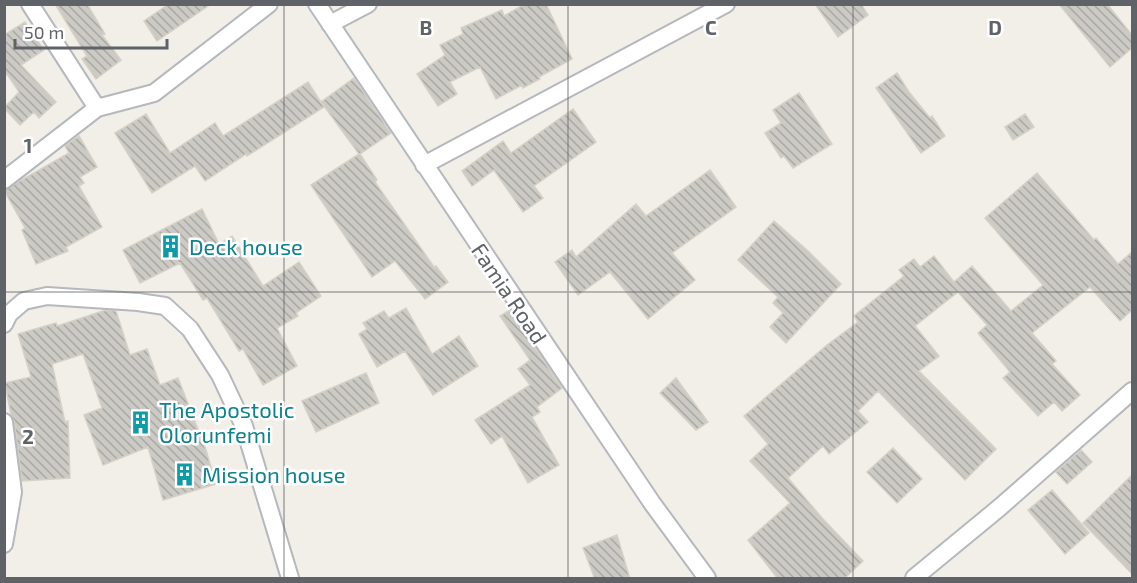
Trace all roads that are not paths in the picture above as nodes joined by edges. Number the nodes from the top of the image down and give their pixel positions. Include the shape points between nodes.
1 (30, 4) edge
2 (269, 4) edge
3 (317, 4) edge
4 (368, 4) edge
5 (726, 4) edge
6 (330, 24) junction
7 (98, 108) junction
8 (424, 165) junction
9 (4, 180) edge
10 (4, 324) edge
11 (1132, 391) edge
12 (4, 422) edge
13 (4, 544) edge
14 (290, 579) edge
15 (707, 579) edge
16 (914, 579) edge

1 - 7 street
2 - 7 street via 154,93
3 - 6 street, Famia Road
4 - 6 street
5 - 8 street
6 - 8 street, Famia Road
7 - 9 street
8 - 15 street, Famia Road
10 - 14 street via 24,301 47,296 165,306 190,329 220,375 244,426
11 - 16 street
12 - 13 street via 13,492

